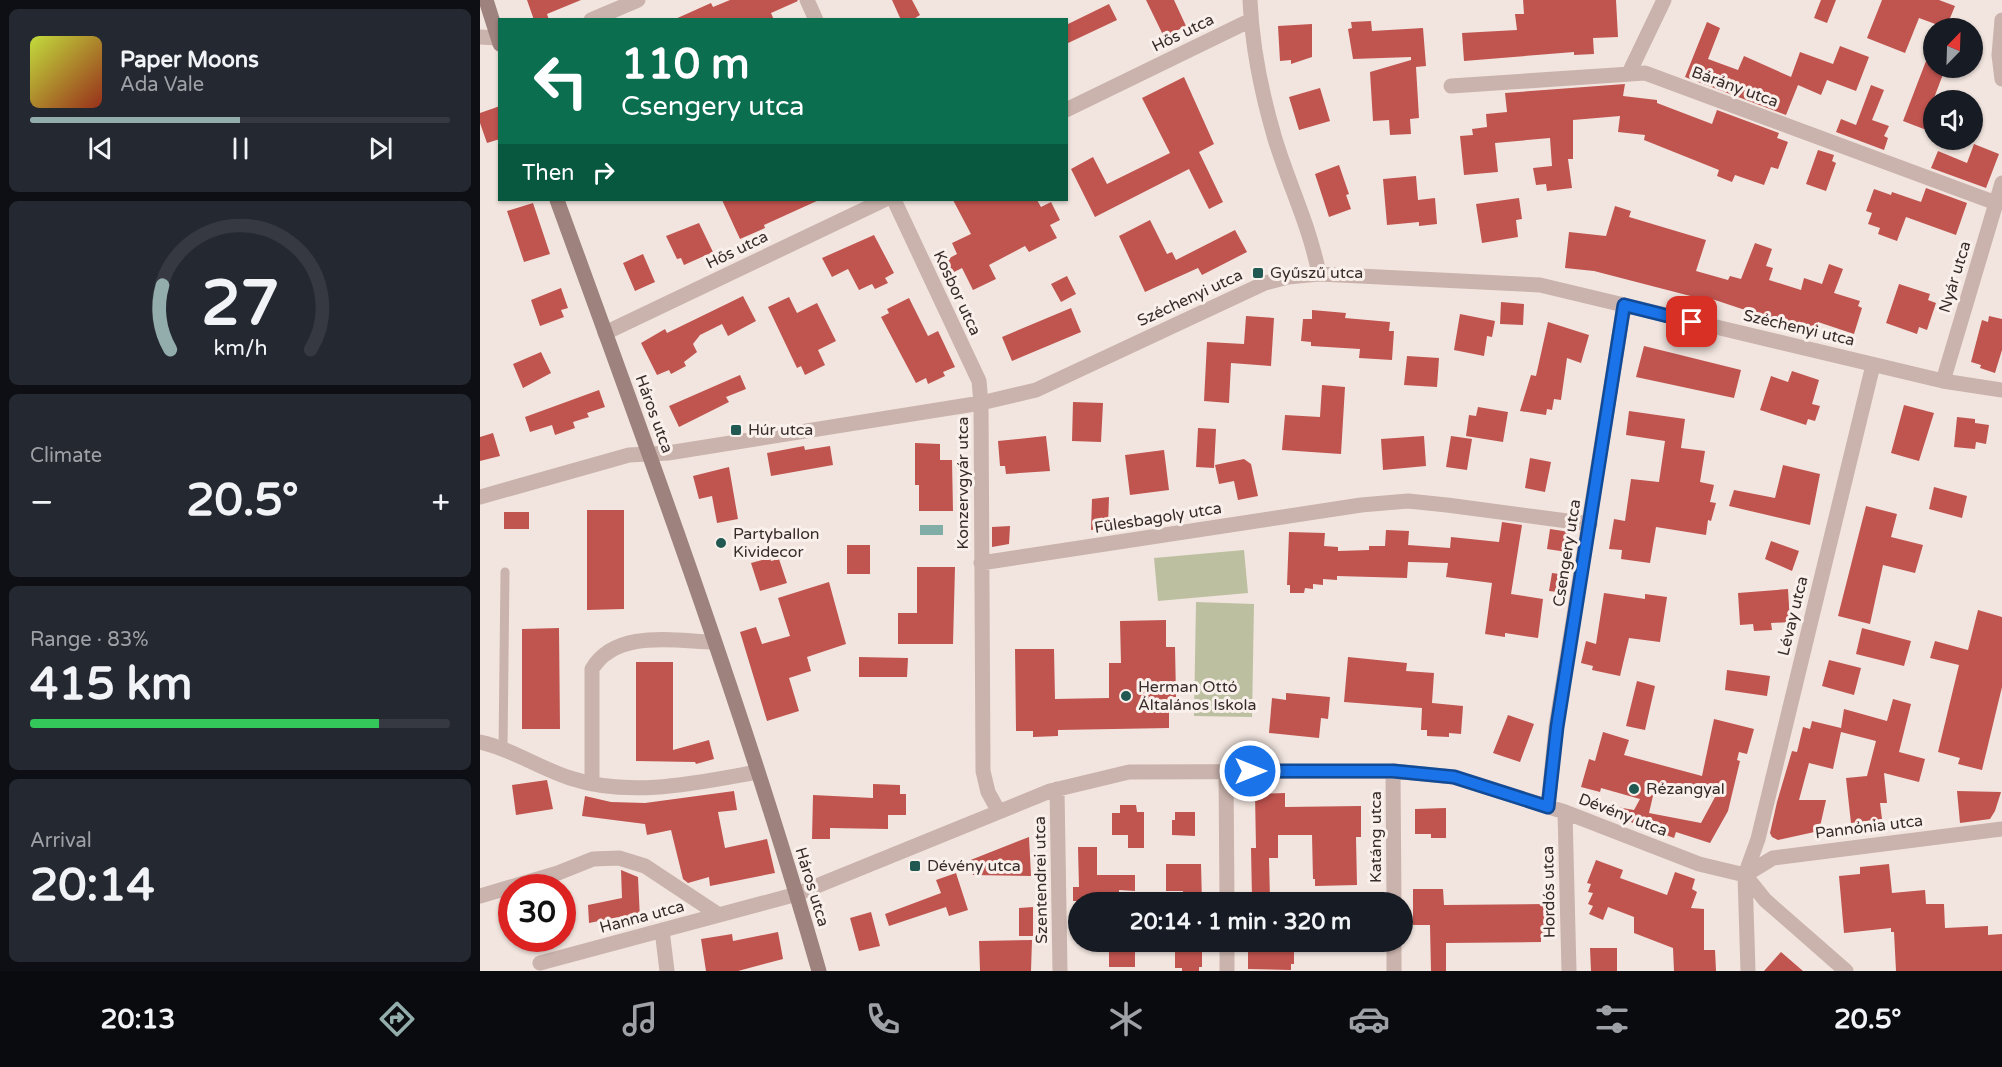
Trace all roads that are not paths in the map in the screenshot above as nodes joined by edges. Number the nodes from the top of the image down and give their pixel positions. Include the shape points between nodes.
1 (486, 0) edge
2 (638, 0) edge
3 (807, 0) edge
4 (1251, 0) edge
5 (1665, 0) edge
6 (596, 18) edge
7 (815, 18) edge
8 (1251, 20) junction
9 (2002, 20) edge
10 (480, 37) edge
11 (498, 41) edge
12 (1629, 73) junction
13 (2002, 79) edge
14 (1451, 86) dead end
15 (1068, 109) edge
16 (2002, 183) edge
17 (557, 201) edge
18 (882, 201) edge
19 (894, 201) edge
20 (1996, 203) junction
21 (1319, 274) junction
22 (1624, 305) junction
23 (606, 333) junction
24 (1873, 364) junction
25 (1943, 381) junction
26 (2002, 390) edge
27 (981, 403) junction
28 (648, 452) junction
29 (480, 497) edge
30 (1590, 524) junction
31 (981, 563) junction
32 (505, 572) dead end
33 (714, 642) junction
34 (480, 742) edge
35 (503, 749) junction
36 (1226, 770) junction
37 (1393, 771) junction
38 (757, 772) junction
39 (591, 784) junction
40 (1057, 789) junction
41 (1548, 807) junction
42 (999, 812) junction
43 (1565, 812) junction
44 (2002, 829) edge
45 (1745, 875) junction
46 (1227, 892) edge
47 (1394, 892) edge
48 (797, 894) junction
49 (480, 896) edge
50 (719, 915) junction
51 (662, 930) junction
52 (1227, 952) edge
53 (1394, 952) edge
54 (540, 963) dead end
55 (667, 971) edge
56 (819, 971) edge
57 (1060, 971) edge
58 (1227, 971) edge
59 (1394, 971) edge
60 (1569, 971) edge
61 (1748, 971) edge
62 (1846, 971) edge

1 - 11 street
2 - 6 street
3 - 7 street
4 - 8 street
5 - 12 street
8 - 15 street, Hős utca
8 - 21 street via 1261,86
9 - 13 street
10 - 11 street
12 - 14 street, Bárány utca
12 - 20 street, Bárány utca via 1645,73
16 - 20 street, Nyár utca
17 - 23 street, Háros utca
18 - 23 street, Hős utca
19 - 27 street, Kosbor utca via 979,381
20 - 25 street, Nyár utca
21 - 22 street, Széchenyi utca via 1540,285
21 - 27 street, Széchenyi utca via 1265,283 1036,390
22 - 24 street, Széchenyi utca
22 - 30 street, Csengery utca
23 - 28 street, Háros utca
24 - 25 street, Széchenyi utca
24 - 45 street, Lévay utca via 1758,839
25 - 26 street, Széchenyi utca
27 - 28 street, Széchenyi utca via 668,453
27 - 31 street, Konzervgyár utca
28 - 29 street
28 - 33 street, Háros utca
30 - 31 street, Fülesbagoly utca via 1408,501
30 - 41 street, Csengery utca
31 - 42 street via 983,771
32 - 35 lane
33 - 38 street, Háros utca
33 - 39 street via 629,641 598,657 592,669
34 - 35 street
35 - 39 street
36 - 37 street, Dévény utca
36 - 40 street, Dévény utca via 1129,772
36 - 46 street
37 - 41 street, Dévény utca via 1454,777
37 - 47 street, Katáng utca
38 - 39 street via 658,788
38 - 48 street, Háros utca
40 - 42 street, Dévény utca
40 - 57 street, Szentendrei utca
41 - 43 street, Dévény utca
42 - 48 street, Dévény utca
43 - 45 street, Dévény utca via 1699,864
43 - 60 street, Hordós utca
44 - 45 street, Pannónia utca via 1773,858
45 - 61 street
45 - 62 street via 1765,900
48 - 50 street, Hanna utca
48 - 56 street, Háros utca
49 - 50 street via 593,859 619,858 645,866
50 - 51 street, Hanna utca
51 - 54 street, Hanna utca
51 - 55 street
52 - 58 street
53 - 59 street

